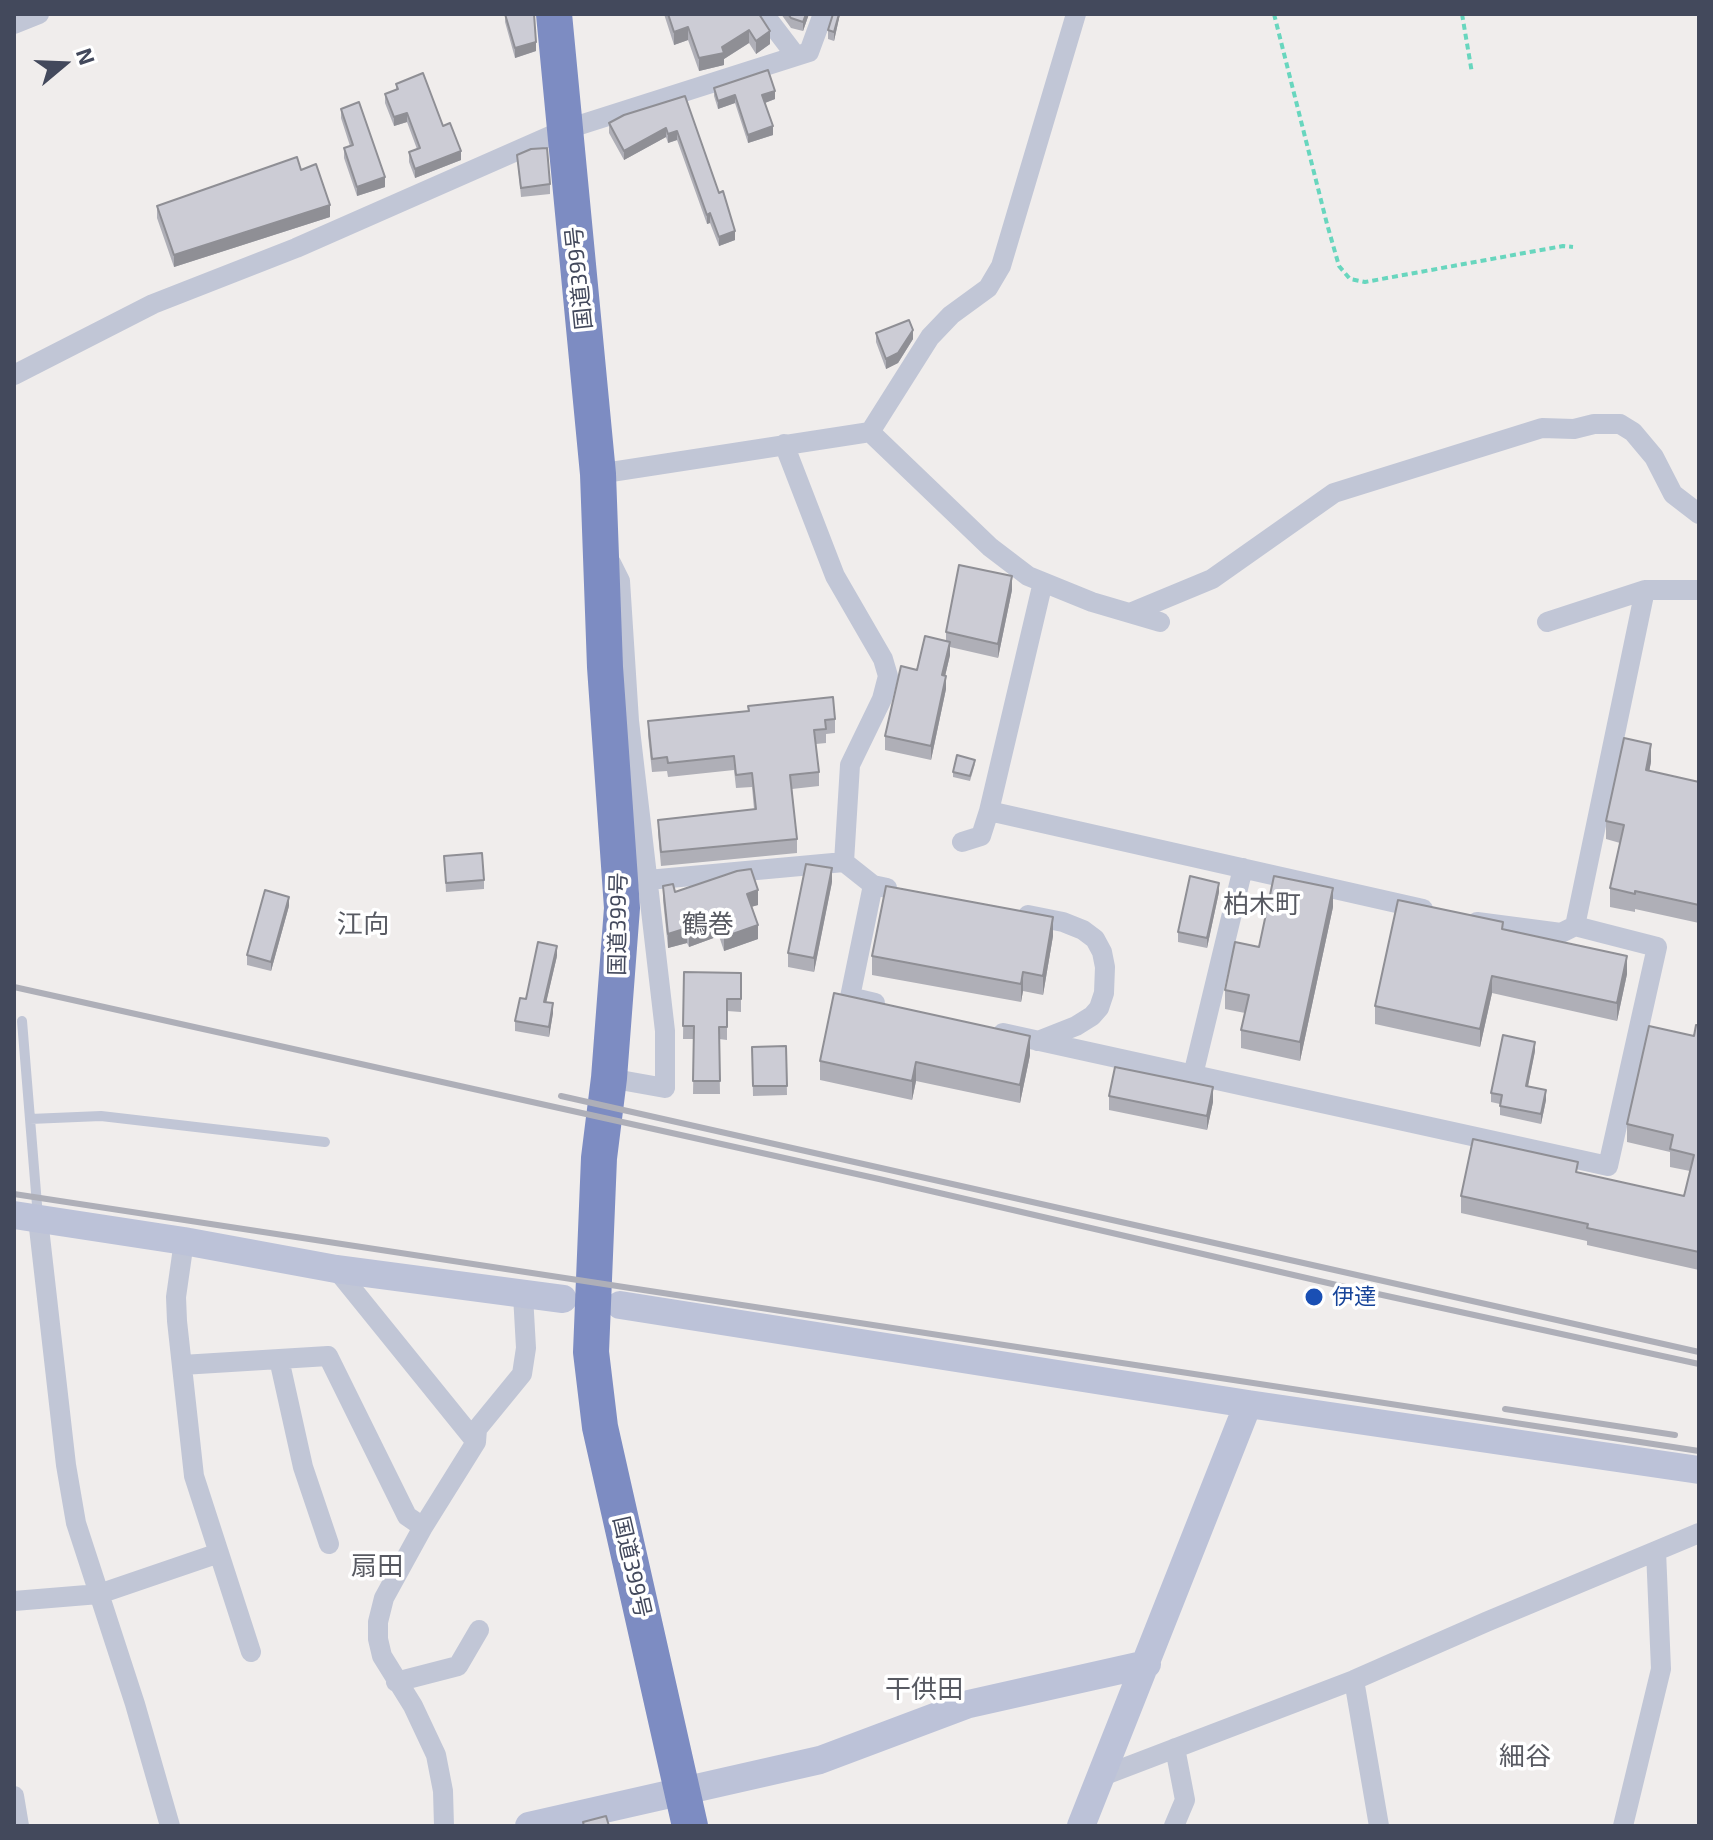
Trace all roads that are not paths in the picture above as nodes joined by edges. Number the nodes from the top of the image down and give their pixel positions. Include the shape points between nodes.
1 (39, 14) edge
2 (554, 14) edge
3 (764, 14) edge
4 (823, 14) edge
5 (1076, 14) edge
6 (14, 24) edge
7 (796, 56) junction
8 (564, 130) junction
9 (14, 375) edge
10 (870, 432) junction
11 (784, 444) junction
12 (598, 474) junction
13 (1699, 514) edge
14 (600, 542) junction
15 (1043, 582) junction
16 (1645, 590) junction
17 (1699, 590) edge
18 (1130, 613) junction
19 (1160, 622) dead end
20 (1547, 622) dead end
21 (989, 811) junction
22 (962, 842) dead end
23 (844, 862) junction
24 (1243, 868) junction
25 (648, 880) junction
26 (873, 885) junction
27 (912, 893) edge
28 (1003, 910) edge
29 (1575, 926) junction
30 (893, 1007) edge
31 (22, 1021) dead end
32 (980, 1027) edge
33 (1038, 1041) junction
34 (1193, 1075) junction
35 (609, 1080) junction
36 (30, 1119) junction
37 (325, 1142) dead end
38 (26, 1217) edge
39 (184, 1241) junction
40 (336, 1269) junction
41 (523, 1295) junction
42 (563, 1299) dead end
43 (620, 1305) dead end
44 (279, 1359) junction
45 (182, 1365) junction
46 (1248, 1404) junction
47 (476, 1442) junction
48 (1699, 1470) edge
49 (423, 1527) junction
50 (1699, 1533) edge
51 (329, 1544) dead end
52 (1656, 1551) junction
53 (219, 1553) junction
54 (99, 1594) junction
55 (14, 1601) edge
56 (479, 1630) dead end
57 (251, 1652) dead end
58 (1147, 1664) junction
59 (1354, 1680) junction
60 (396, 1682) junction
61 (1175, 1748) junction
62 (1100, 1777) junction
63 (682, 1790) junction
64 (14, 1796) edge
65 (19, 1826) edge
66 (170, 1826) edge
67 (444, 1826) edge
68 (529, 1826) edge
69 (690, 1826) edge
70 (1081, 1826) edge
71 (1174, 1826) edge
72 (1379, 1826) edge
73 (1623, 1826) edge

1 - 6 street
2 - 8 highway, 国道399号
3 - 7 street
4 - 7 street via 809,52
5 - 10 street via 1001,266 988,288 930,337
7 - 8 street
8 - 9 street via 296,248 153,304
8 - 12 highway, 国道399号
10 - 11 street
10 - 15 street via 990,547
11 - 12 street
11 - 23 street via 835,576 888,676 850,765
12 - 14 highway, 国道399号
13 - 18 street via 1673,494 1654,457 1620,424 1542,428 1334,493 1212,579
14 - 25 street via 620,581 629,721
14 - 35 highway, 国道399号 via 622,908
15 - 18 street
15 - 21 street
16 - 17 street
16 - 20 street
16 - 29 street
18 - 19 street
21 - 22 street via 981,836
21 - 24 street
23 - 25 street
23 - 26 street
24 - 29 street via 1496,926 1561,933
24 - 34 street
25 - 35 street via 665,1031 665,1088
26 - 27 street
26 - 30 street via 850,997
28 - 33 street via 1083,930 1102,952 1105,980 1099,1008 1076,1026
29 - 34 street via 1657,947 1608,1166
31 - 36 lane
32 - 33 street
33 - 34 street
35 - 63 highway, 国道399号 via 599,1158 591,1352 600,1427
36 - 37 lane via 101,1116
36 - 38 lane
38 - 39 street
38 - 54 street via 76,1523
39 - 40 street
39 - 45 street via 176,1297
40 - 41 street
40 - 47 street
41 - 42 street
41 - 47 street via 522,1374 477,1429
43 - 46 street
44 - 45 street
44 - 49 street via 328,1356 407,1516
44 - 51 street via 303,1467
45 - 53 street via 194,1476
46 - 48 street
46 - 58 street
47 - 49 street
49 - 60 street via 384,1598 378,1622 382,1656
50 - 52 street
52 - 59 street
52 - 73 street via 1661,1669
53 - 54 street
53 - 57 street
54 - 55 street
54 - 66 street
56 - 60 street via 458,1666
58 - 62 street
58 - 63 street via 969,1704 820,1760
59 - 61 street
59 - 72 street
60 - 67 street via 436,1755
61 - 62 street
61 - 71 street via 1185,1800
62 - 70 street
63 - 68 street
63 - 69 highway, 国道399号
64 - 65 street

